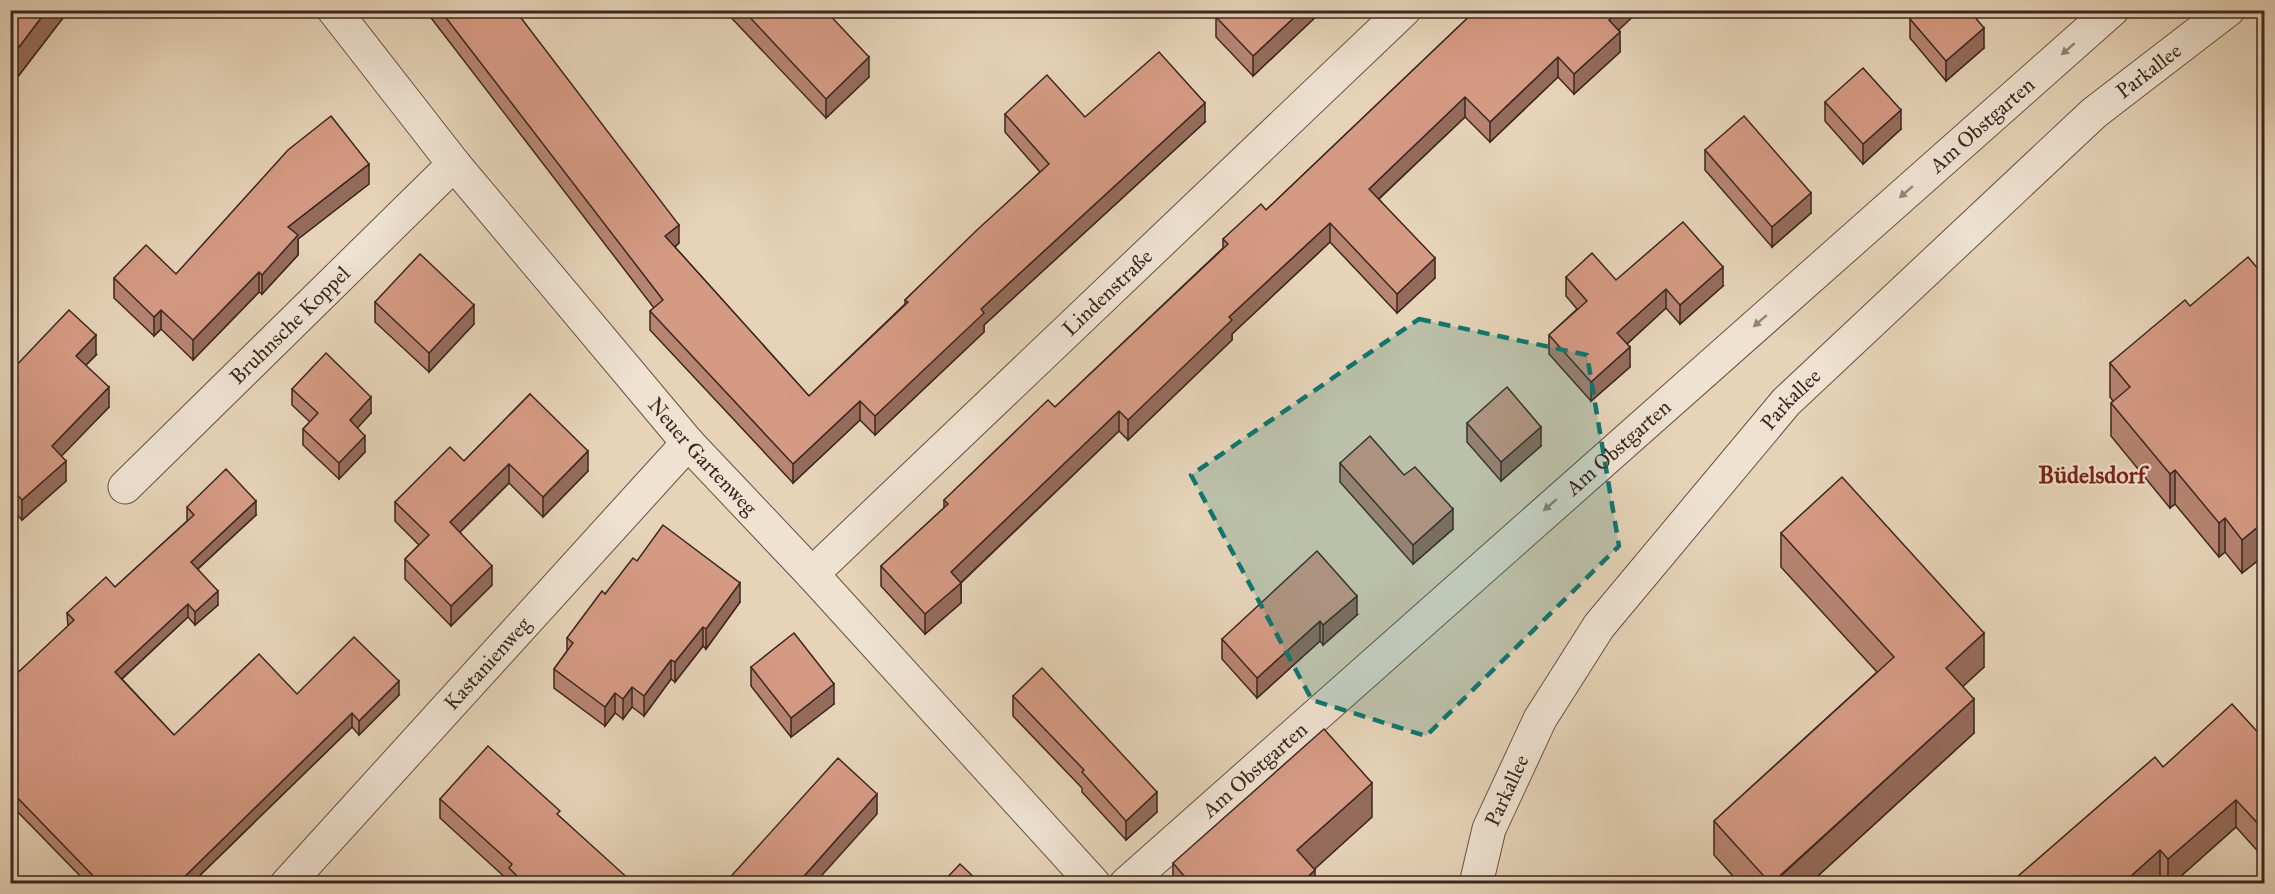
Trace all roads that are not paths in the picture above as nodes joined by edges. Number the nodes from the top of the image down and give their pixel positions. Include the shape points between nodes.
1 (334, 10) edge
2 (1404, 10) edge
3 (2112, 10) edge
4 (2228, 10) edge
5 (454, 164) junction
6 (688, 443) junction
7 (124, 487) dead end
8 (812, 574) junction
9 (287, 884) edge
10 (1094, 884) edge
11 (1126, 884) edge
12 (1476, 884) edge

1 - 5 street, Neuer Gartenweg
2 - 8 street, Lindenstraße
3 -> 11 street, Am Obstgarten
4 - 12 street, Parkallee via 2094,113 1786,402 1599,626 1540,719 1489,829
5 - 6 street, Neuer Gartenweg
5 - 7 street, Bruhnsche Koppel
6 - 8 street, Neuer Gartenweg
6 - 9 street, Kastanienweg
8 - 10 street, Neuer Gartenweg

